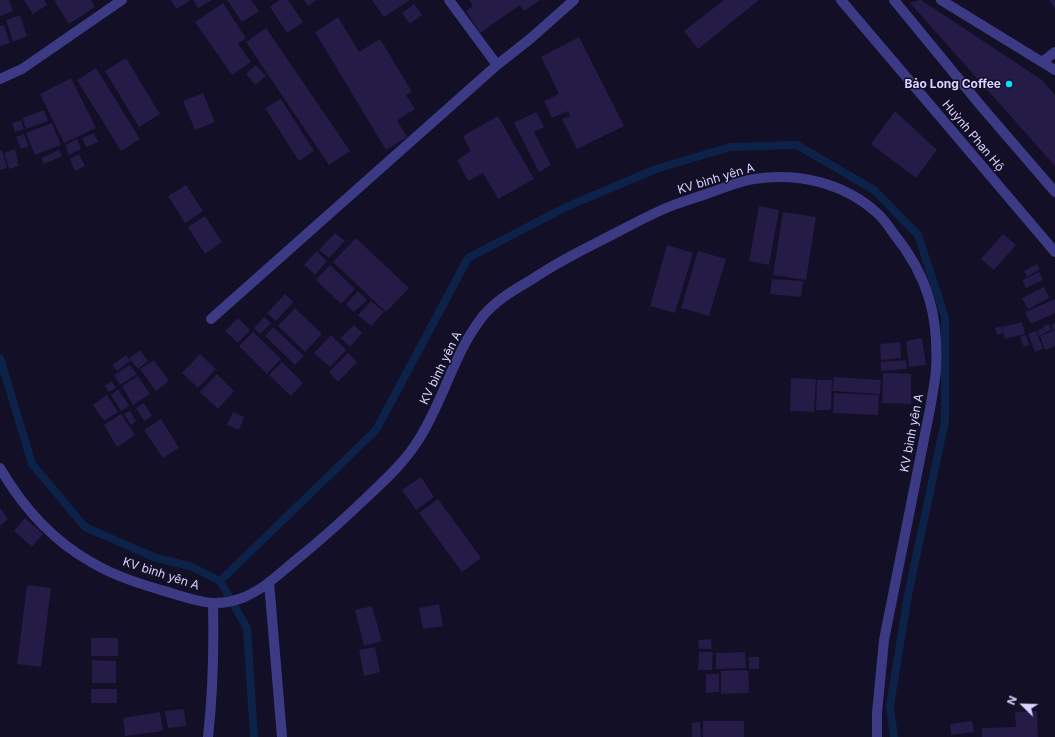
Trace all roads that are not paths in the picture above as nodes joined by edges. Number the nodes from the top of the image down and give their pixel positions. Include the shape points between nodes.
1 (122, 0) edge
2 (449, 0) edge
3 (574, 0) edge
4 (841, 0) edge
5 (894, 0) edge
6 (941, 0) edge
7 (1055, 52) edge
8 (1042, 62) junction
9 (497, 65) junction
10 (1055, 70) edge
11 (0, 79) edge
12 (1055, 192) edge
13 (1055, 252) edge
14 (211, 319) dead end
15 (0, 468) edge
16 (269, 582) junction
17 (218, 603) junction
18 (208, 737) edge
19 (282, 737) edge
20 (878, 737) edge

1 - 11 street via 22,69
2 - 9 street
3 - 9 street
4 - 13 street, Huỳnh Phan Hộ
5 - 12 street
6 - 8 street
7 - 8 street
8 - 10 street
9 - 14 street
15 - 17 street, KV bình yên A via 14,492 40,523 65,545 92,563 138,583 194,600
16 - 17 street, KV bình yên A via 258,591 244,597
16 - 19 street
16 - 20 street, KV bình yên A via 329,534 394,472 418,441 434,413 468,338 484,314 505,295 567,257 666,208 714,191 750,179 772,177 803,178 829,184 855,197 878,214 903,245 920,271 930,301 936,334 936,371 930,409 884,640 877,713
17 - 18 street

